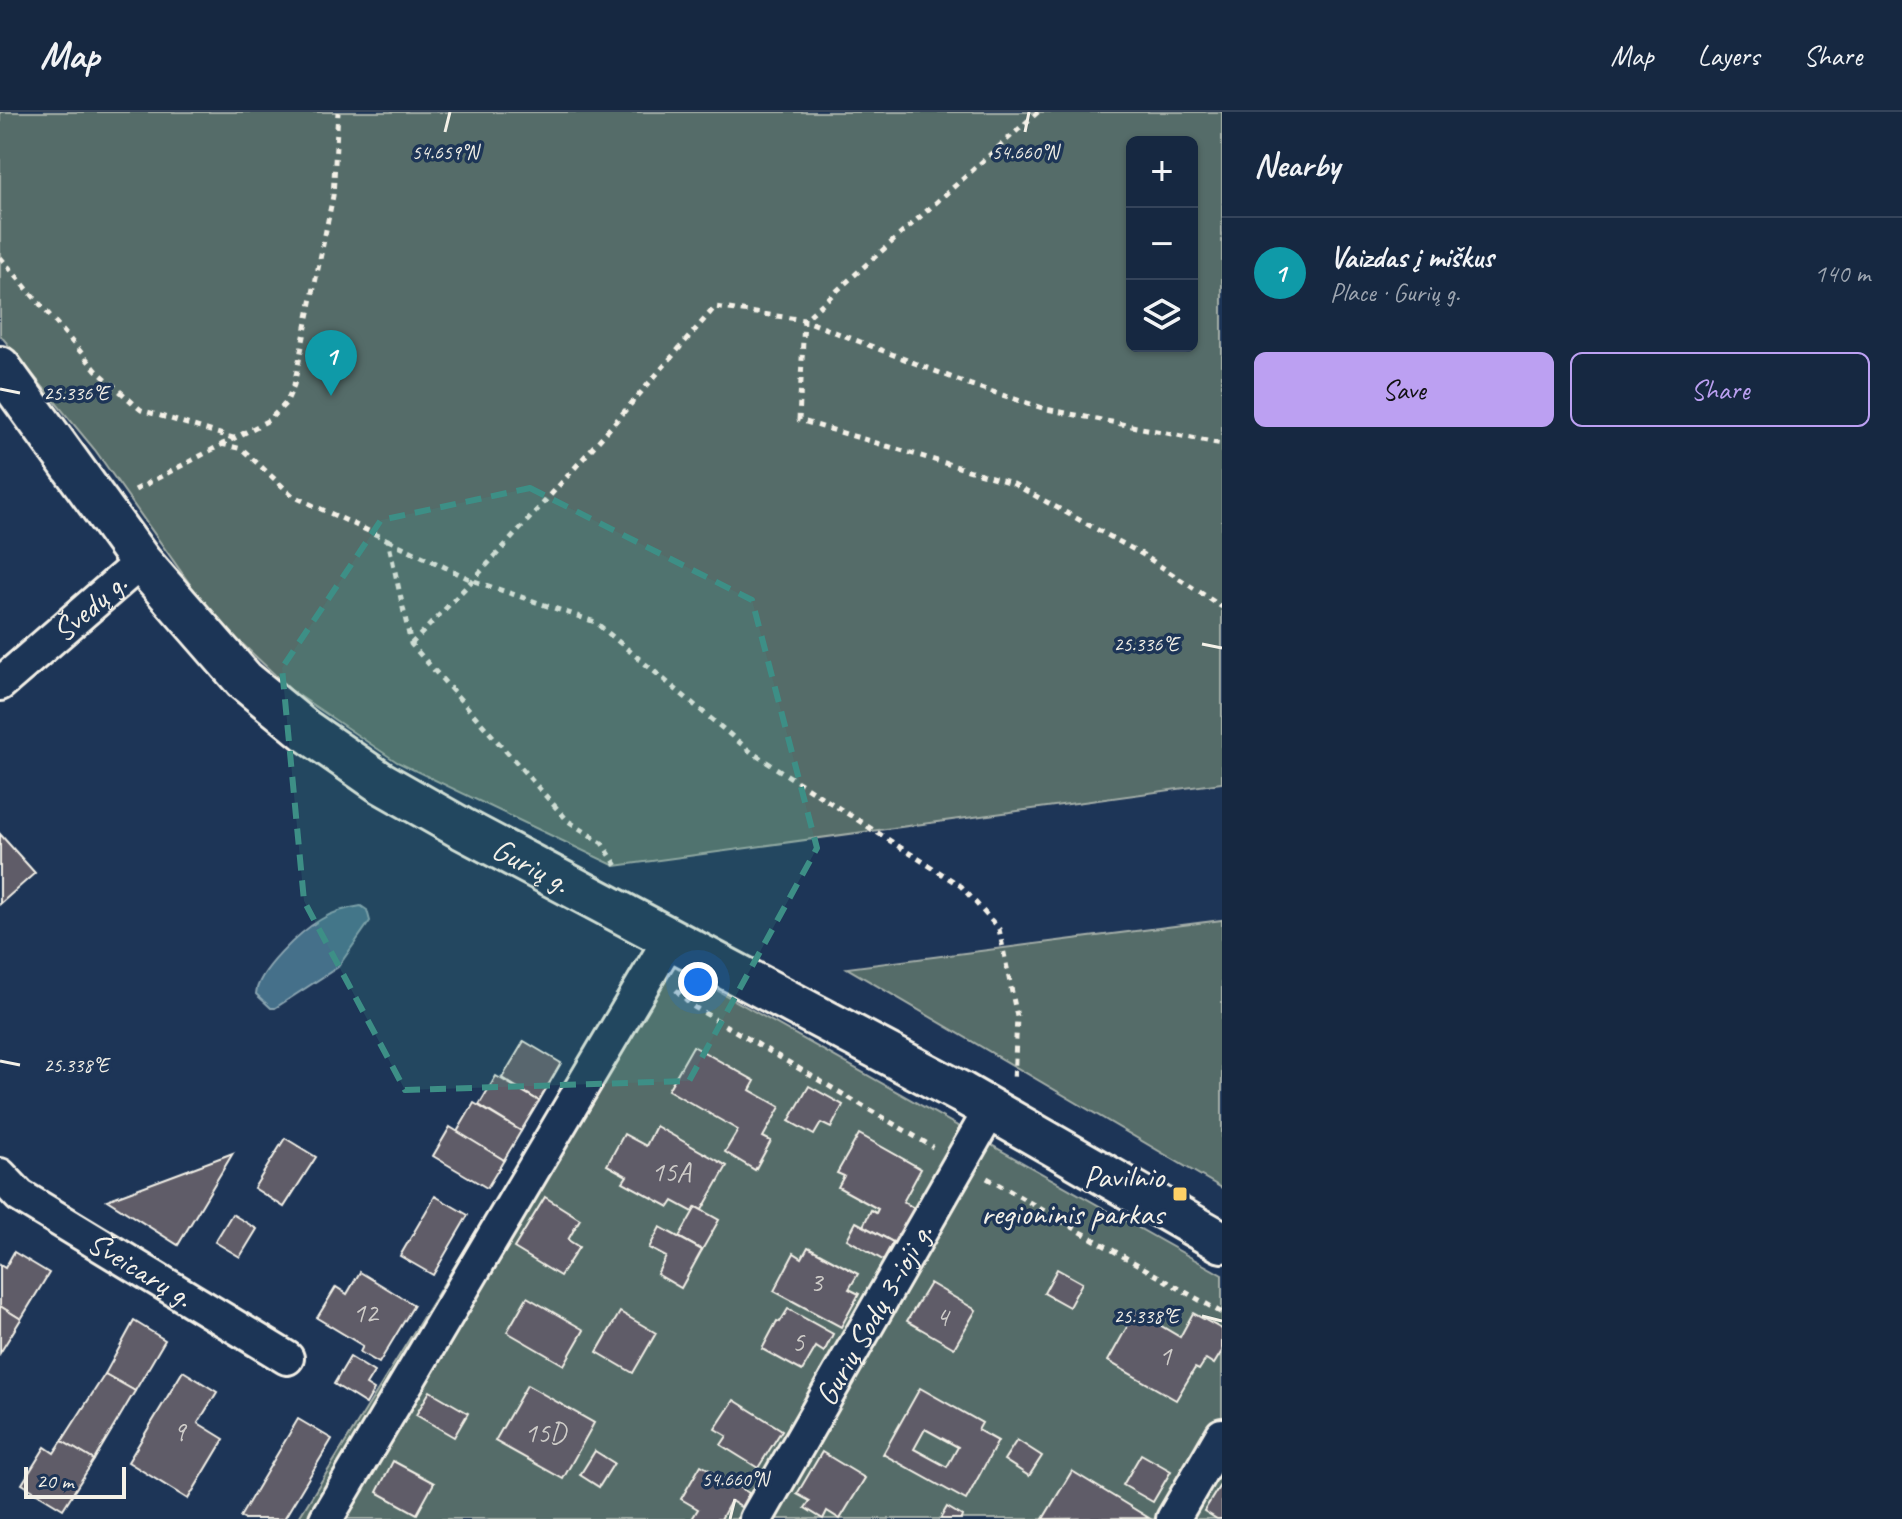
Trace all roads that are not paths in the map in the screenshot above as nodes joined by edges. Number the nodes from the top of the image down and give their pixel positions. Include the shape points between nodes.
1 (0, 367) edge
2 (141, 562) junction
3 (0, 684) edge
4 (671, 937) junction
5 (1002, 1115) junction
6 (0, 1175) edge
7 (1222, 1242) edge
8 (287, 1358) dead end
9 (1222, 1435) edge
10 (326, 1519) edge
11 (756, 1519) edge
12 (1173, 1519) edge

1 - 2 street, Gurių g.
2 - 3 street, Švedų g.
2 - 4 street, Gurių g. via 244,680 305,730 380,782 461,828
4 - 5 street, Gurių g.
4 - 10 street
5 - 7 street, Gurių g.
5 - 11 street, Gurių Sodų 3-ioji g.
6 - 8 street, Šveicarų g. via 20,1196
9 - 12 street

